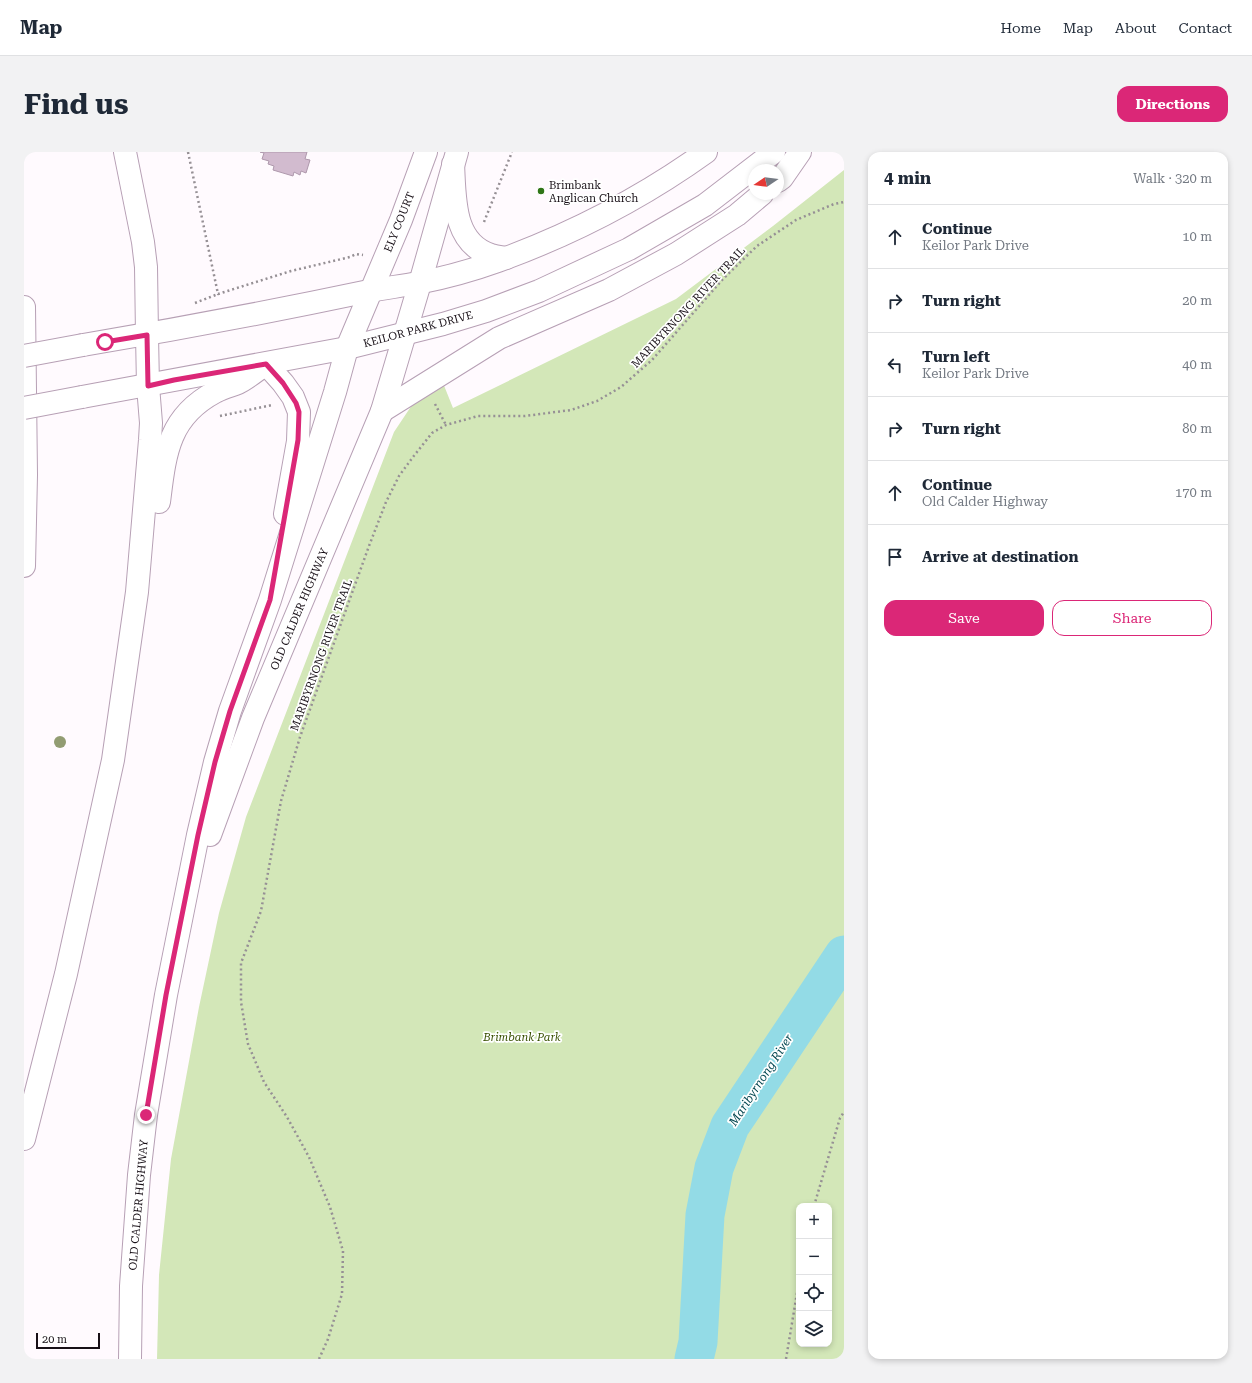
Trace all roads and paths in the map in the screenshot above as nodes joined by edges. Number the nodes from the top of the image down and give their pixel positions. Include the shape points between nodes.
1 (125, 152) edge
2 (188, 152) edge
3 (426, 152) edge
4 (512, 152) edge
5 (706, 152) edge
6 (774, 152) edge
7 (800, 152) edge
8 (455, 158) edge
9 (784, 175) edge
10 (755, 200) edge
11 (844, 202) edge
12 (466, 236) junction
13 (384, 258) junction
14 (506, 258) junction
15 (420, 283) junction
16 (371, 291) junction
17 (24, 306) edge
18 (405, 334) junction
19 (147, 335) junction
20 (347, 348) junction
21 (24, 356) edge
22 (266, 364) junction
23 (148, 386) junction
24 (293, 397) junction
25 (24, 408) edge
26 (382, 411) junction
27 (219, 416) dead end
28 (24, 566) edge
29 (137, 592) junction
30 (270, 600) junction
31 (178, 935) junction
32 (844, 1112) edge
33 (24, 1139) edge
34 (815, 1203) edge
35 (796, 1299) edge
36 (130, 1359) edge
37 (319, 1359) edge
38 (786, 1359) edge

1 - 19 main road via 143,242
2 - 13 path via 218,294 290,271 356,254
3 - 13 main road, ELY COURT
4 - 12 path via 484,223
5 - 14 main road via 639,196 589,224
6 - 18 main road, KEILOR PARK DRIVE via 705,205 629,249 513,301
7 - 9 main road
8 - 12 main road via 456,206 458,219
8 - 15 main road
10 - 26 main road via 737,215 676,254 609,290 499,338
11 - 37 path, MARIBYRNONG RIVER TRAIL via 796,220 757,246 723,279 652,360 621,387 597,401 571,410 525,416 478,416 446,425 432,433 413,457 399,476 386,502 300,737 281,801 261,912 241,963 241,1002 248,1044 264,1082 309,1157 330,1207 343,1251 342,1294
12 - 14 main road via 480,251
13 - 16 main road, ELY COURT
14 - 15 main road
15 - 16 main road
15 - 18 main road, OLD CALDER HIGHWAY
16 - 19 main road
16 - 20 main road, OLD CALDER HIGHWAY
17 - 28 main road
18 - 20 main road, KEILOR PARK DRIVE
18 - 26 main road, OLD CALDER HIGHWAY
19 - 21 main road, bridge
19 - 23 main road
20 - 22 main road, KEILOR PARK DRIVE
20 - 30 main road, OLD CALDER HIGHWAY
22 - 23 main road, KEILOR PARK DRIVE
22 - 24 main road
22 - 29 main road via 238,383 215,392 194,405 177,427 169,442 153,540
23 - 25 main road, KEILOR PARK DRIVE, bridge
23 - 29 main road via 151,423
24 - 27 path via 279,404
24 - 30 main road via 299,412 298,440
26 - 31 main road, OLD CALDER HIGHWAY via 254,718 213,826
29 - 33 main road via 113,760 66,974
30 - 31 main road, OLD CALDER HIGHWAY via 230,711 215,762
31 - 36 main road, OLD CALDER HIGHWAY via 146,1115 131,1286
32 - 34 path
35 - 38 path

